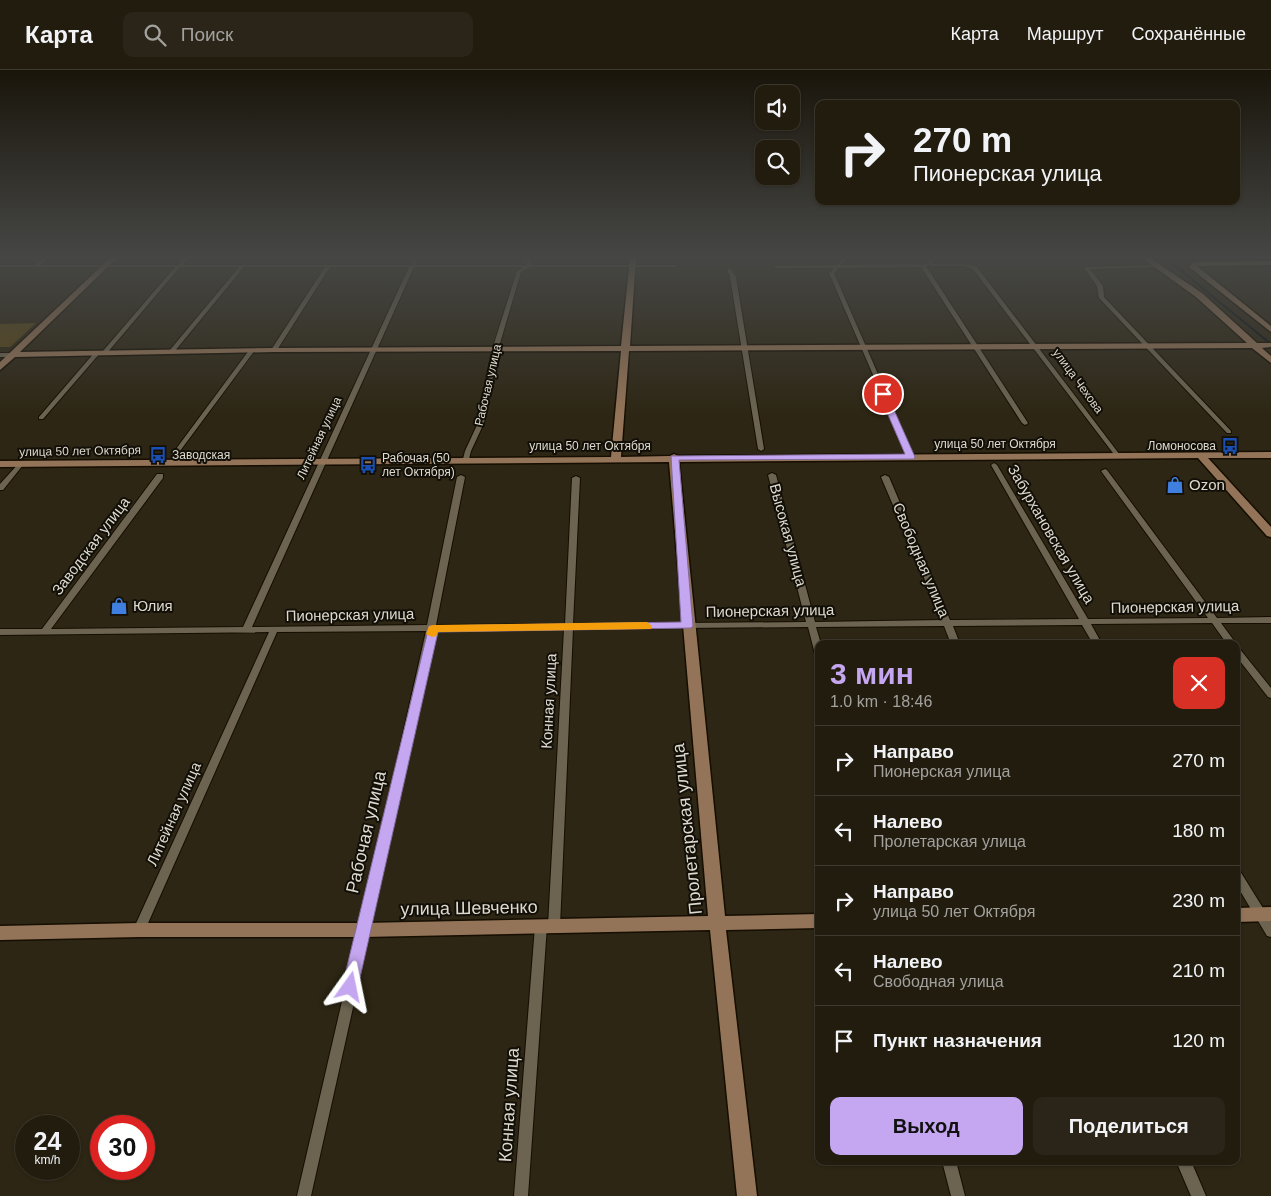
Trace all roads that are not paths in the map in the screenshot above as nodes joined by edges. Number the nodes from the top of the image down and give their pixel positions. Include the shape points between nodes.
1 (59, 311) edge
2 (139, 311) edge
3 (206, 311) edge
4 (300, 311) edge
5 (393, 311) edge
6 (507, 311) edge
7 (628, 311) edge
8 (738, 311) edge
9 (848, 311) edge
10 (952, 311) edge
11 (1009, 311) edge
12 (1114, 311) edge
13 (1215, 311) edge
14 (1247, 311) edge
15 (1271, 330) edge
16 (1254, 345) junction
17 (1268, 345) edge
18 (1037, 346) junction
19 (1148, 346) junction
20 (976, 347) junction
21 (744, 348) junction
22 (865, 348) junction
23 (624, 349) junction
24 (252, 350) junction
25 (274, 350) junction
26 (375, 350) junction
27 (495, 350) junction
28 (172, 351) junction
29 (101, 353) junction
30 (0, 355) edge
31 (13, 355) junction
32 (1271, 360) edge
33 (0, 367) edge
34 (41, 418) dead end
35 (1025, 423) dead end
36 (1230, 432) dead end
37 (761, 449) dead end
38 (178, 450) dead end
39 (1200, 455) junction
40 (1271, 455) edge
41 (1118, 456) junction
42 (911, 457) junction
43 (616, 458) junction
44 (674, 458) junction
45 (466, 459) junction
46 (322, 461) junction
47 (0, 464) edge
48 (21, 464) junction
49 (994, 465) dead end
50 (1105, 471) dead end
51 (772, 475) dead end
52 (160, 476) dead end
53 (461, 477) dead end
54 (885, 477) dead end
55 (576, 478) dead end
56 (0, 488) edge
57 (1271, 534) edge
58 (1214, 620) junction
59 (1271, 620) edge
60 (1085, 622) junction
61 (948, 623) junction
62 (811, 624) junction
63 (687, 626) junction
64 (569, 627) junction
65 (433, 628) junction
66 (246, 630) junction
67 (274, 630) junction
68 (0, 632) edge
69 (44, 632) junction
70 (815, 640) edge
71 (954, 640) edge
72 (1096, 640) edge
73 (1229, 640) edge
74 (1240, 655) edge
75 (1271, 695) edge
76 (1240, 879) edge
77 (1266, 914) edge
78 (1240, 915) edge
79 (815, 921) edge
80 (716, 923) junction
81 (547, 926) junction
82 (139, 930) junction
83 (363, 930) junction
84 (1271, 932) edge
85 (0, 933) edge
86 (950, 1165) edge
87 (1185, 1165) edge
88 (304, 1196) edge
89 (521, 1196) edge
90 (747, 1196) edge
91 (958, 1196) edge
92 (1199, 1196) edge

1 - 31 street
2 - 29 street
3 - 28 street
4 - 25 street
5 - 26 street, Литейная улица
6 - 27 street, Рабочая улица
7 - 23 street
8 - 21 street
9 - 22 street
10 - 20 street
11 - 18 street, улица Чехова
12 - 19 street
13 - 16 street
14 - 15 street
16 - 17 street
16 - 19 street
16 - 32 street
18 - 19 street
18 - 20 street
18 - 41 street, улица Чехова
19 - 36 street
20 - 22 street
20 - 35 street
21 - 22 street
21 - 23 street
21 - 37 street
22 - 42 street
23 - 27 street
23 - 43 street
24 - 25 street
24 - 28 street
24 - 38 street
25 - 26 street
26 - 27 street
26 - 46 street, Литейная улица
27 - 45 street, Рабочая улица via 481,423
28 - 29 street
29 - 31 street
29 - 34 street
30 - 31 street
31 - 33 street
39 - 40 street, улица 50 лет Октября
39 - 41 street, улица 50 лет Октября
39 - 57 street
41 - 42 street, улица 50 лет Октября
42 - 44 street, улица 50 лет Октября
43 - 44 street, улица 50 лет Октября
43 - 45 street, улица 50 лет Октября
44 - 63 street, Пролетарская улица
45 - 46 street, улица 50 лет Октября
46 - 48 street, улица 50 лет Октября
46 - 66 street, Литейная улица
47 - 48 street, улица 50 лет Октября
48 - 56 street
49 - 60 street, Забурхановская улица
50 - 58 street
51 - 62 street, Высокая улица
52 - 69 street, Заводская улица
53 - 65 street, Рабочая улица
54 - 61 street, Свободная улица
55 - 64 street, Конная улица
58 - 59 street, Пионерская улица
58 - 60 street, Пионерская улица
58 - 73 street
60 - 61 street, Пионерская улица
60 - 72 street, Забурхановская улица
61 - 62 street, Пионерская улица
61 - 71 street, Свободная улица
62 - 63 street, Пионерская улица
62 - 70 street, Высокая улица
63 - 64 street, Пионерская улица
63 - 80 street, Пролетарская улица
64 - 65 street, Пионерская улица
64 - 81 street, Конная улица
65 - 67 street, Пионерская улица
65 - 83 street, Рабочая улица
66 - 67 street, Пионерская улица
66 - 69 street, Пионерская улица
67 - 82 street, Литейная улица
68 - 69 street, Пионерская улица
74 - 75 street
76 - 77 street
77 - 78 street
77 - 84 street
79 - 80 street, улица Шевченко
80 - 81 street, улица Шевченко
80 - 90 street, Пролетарская улица
81 - 83 street, улица Шевченко
81 - 89 street, Конная улица
82 - 83 street, улица Шевченко
82 - 85 street, улица Шевченко
83 - 88 street, Рабочая улица
86 - 91 street
87 - 92 street

